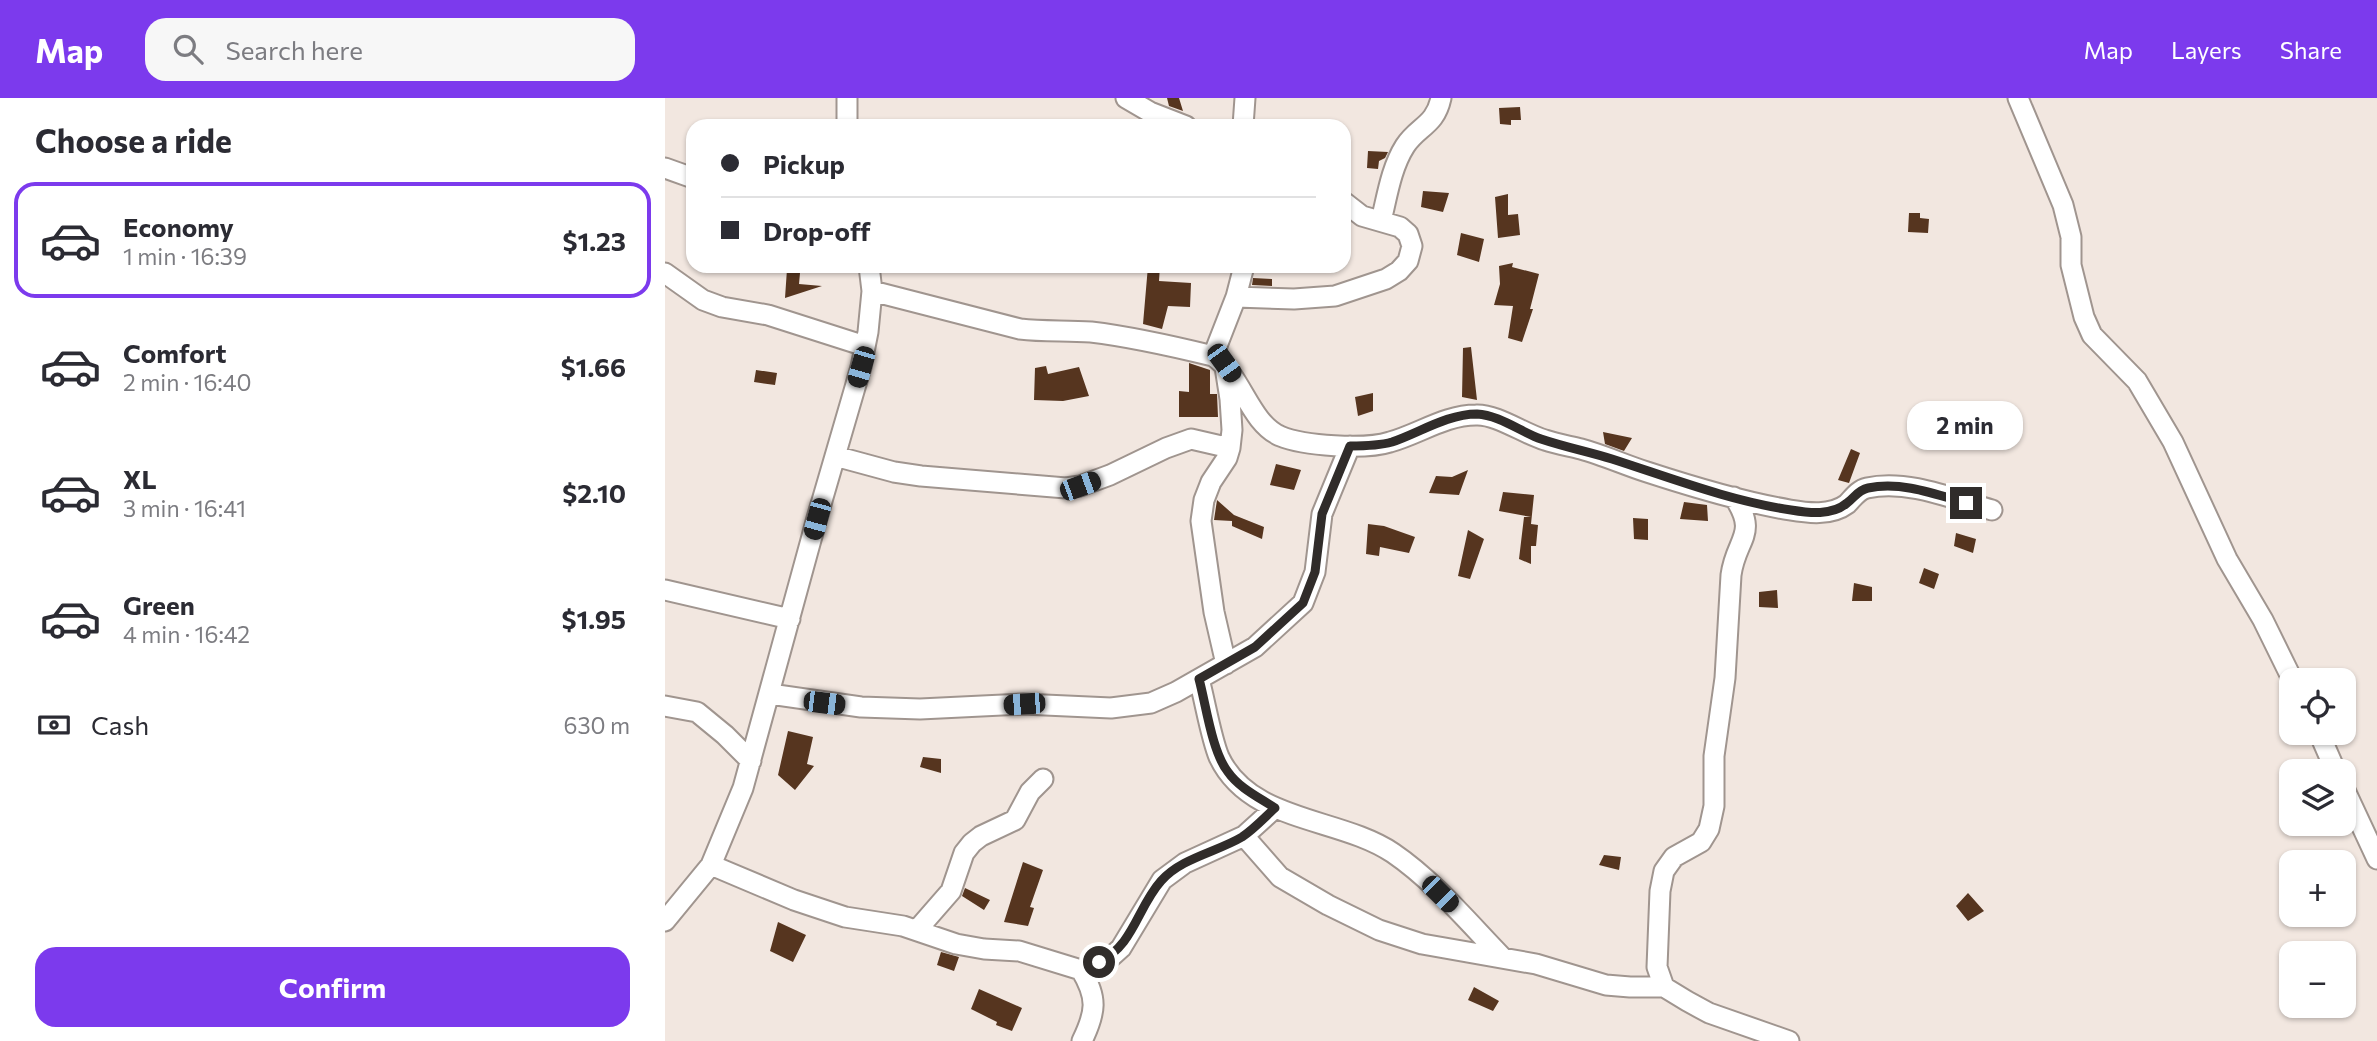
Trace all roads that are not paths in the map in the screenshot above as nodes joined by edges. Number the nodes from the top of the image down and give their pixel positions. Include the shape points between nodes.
1 (847, 98) edge
2 (1126, 98) edge
3 (1245, 98) edge
4 (1441, 98) edge
5 (2018, 98) edge
6 (847, 119) edge
7 (1168, 119) edge
8 (1244, 119) edge
9 (665, 169) edge
10 (686, 176) edge
11 (1351, 207) edge
12 (1381, 221) junction
13 (665, 273) edge
14 (870, 273) edge
15 (1242, 273) edge
16 (872, 291) junction
17 (1236, 297) junction
18 (865, 346) junction
19 (1219, 359) junction
20 (1350, 446) junction
21 (1230, 448) junction
22 (835, 456) junction
23 (1734, 497) junction
24 (1991, 510) dead end
25 (665, 590) edge
26 (790, 619) junction
27 (1226, 664) junction
28 (2287, 668) edge
29 (1199, 679) junction
30 (770, 694) junction
31 (665, 706) edge
32 (751, 761) junction
33 (1043, 779) dead end
34 (1275, 808) junction
35 (2356, 814) edge
36 (1244, 836) junction
37 (2377, 859) edge
38 (711, 865) junction
39 (668, 909) edge
40 (917, 930) junction
41 (1502, 957) junction
42 (1081, 970) junction
43 (1664, 987) junction
44 (1082, 1041) edge
45 (1789, 1041) edge

1 - 6 street
2 - 7 street
3 - 8 street
4 - 12 street via 1431,122 1406,144 1395,165
5 - 28 street via 2063,205 2071,237 2071,265 2092,335 2137,381 2173,442 2227,559
9 - 10 street
11 - 12 street
12 - 17 street via 1400,227 1412,246 1408,261 1386,279 1335,296
13 - 18 street via 703,300 722,307 768,315
14 - 16 street
15 - 17 street
16 - 18 street
16 - 19 street via 1020,329 1135,338
17 - 19 street
18 - 22 street
19 - 20 street via 1252,408 1278,435 1300,442
19 - 21 street via 1230,399
20 - 23 street via 1390,442 1436,423 1478,414 1544,440
20 - 27 street via 1322,514 1315,572 1303,603 1255,647
21 - 22 street via 1191,439 1110,475 1066,488 921,476
21 - 27 street via 1211,482 1201,521
22 - 26 street
23 - 24 street via 1820,513 1845,505 1870,487 1915,488
23 - 43 street via 1747,526 1731,575 1725,678 1714,756 1714,806 1701,842 1674,857 1664,871 1657,942 1657,967
25 - 26 street
26 - 30 street
27 - 29 street
29 - 30 street via 1151,703 1111,708 1024,704 873,708
29 - 34 street via 1218,754 1228,773
30 - 32 street
31 - 32 street via 697,712
32 - 38 street
33 - 40 street via 1014,820 981,836 964,853 951,891
34 - 36 street
34 - 41 street via 1392,853
35 - 37 street
36 - 41 street via 1280,877 1380,930 1422,944
36 - 42 street via 1185,863 1162,880 1121,948
38 - 39 street
38 - 40 street via 845,917
40 - 42 street via 956,944 1019,951
41 - 43 street via 1606,985
42 - 44 street via 1092,988 1094,1005
43 - 45 street via 1709,1013

